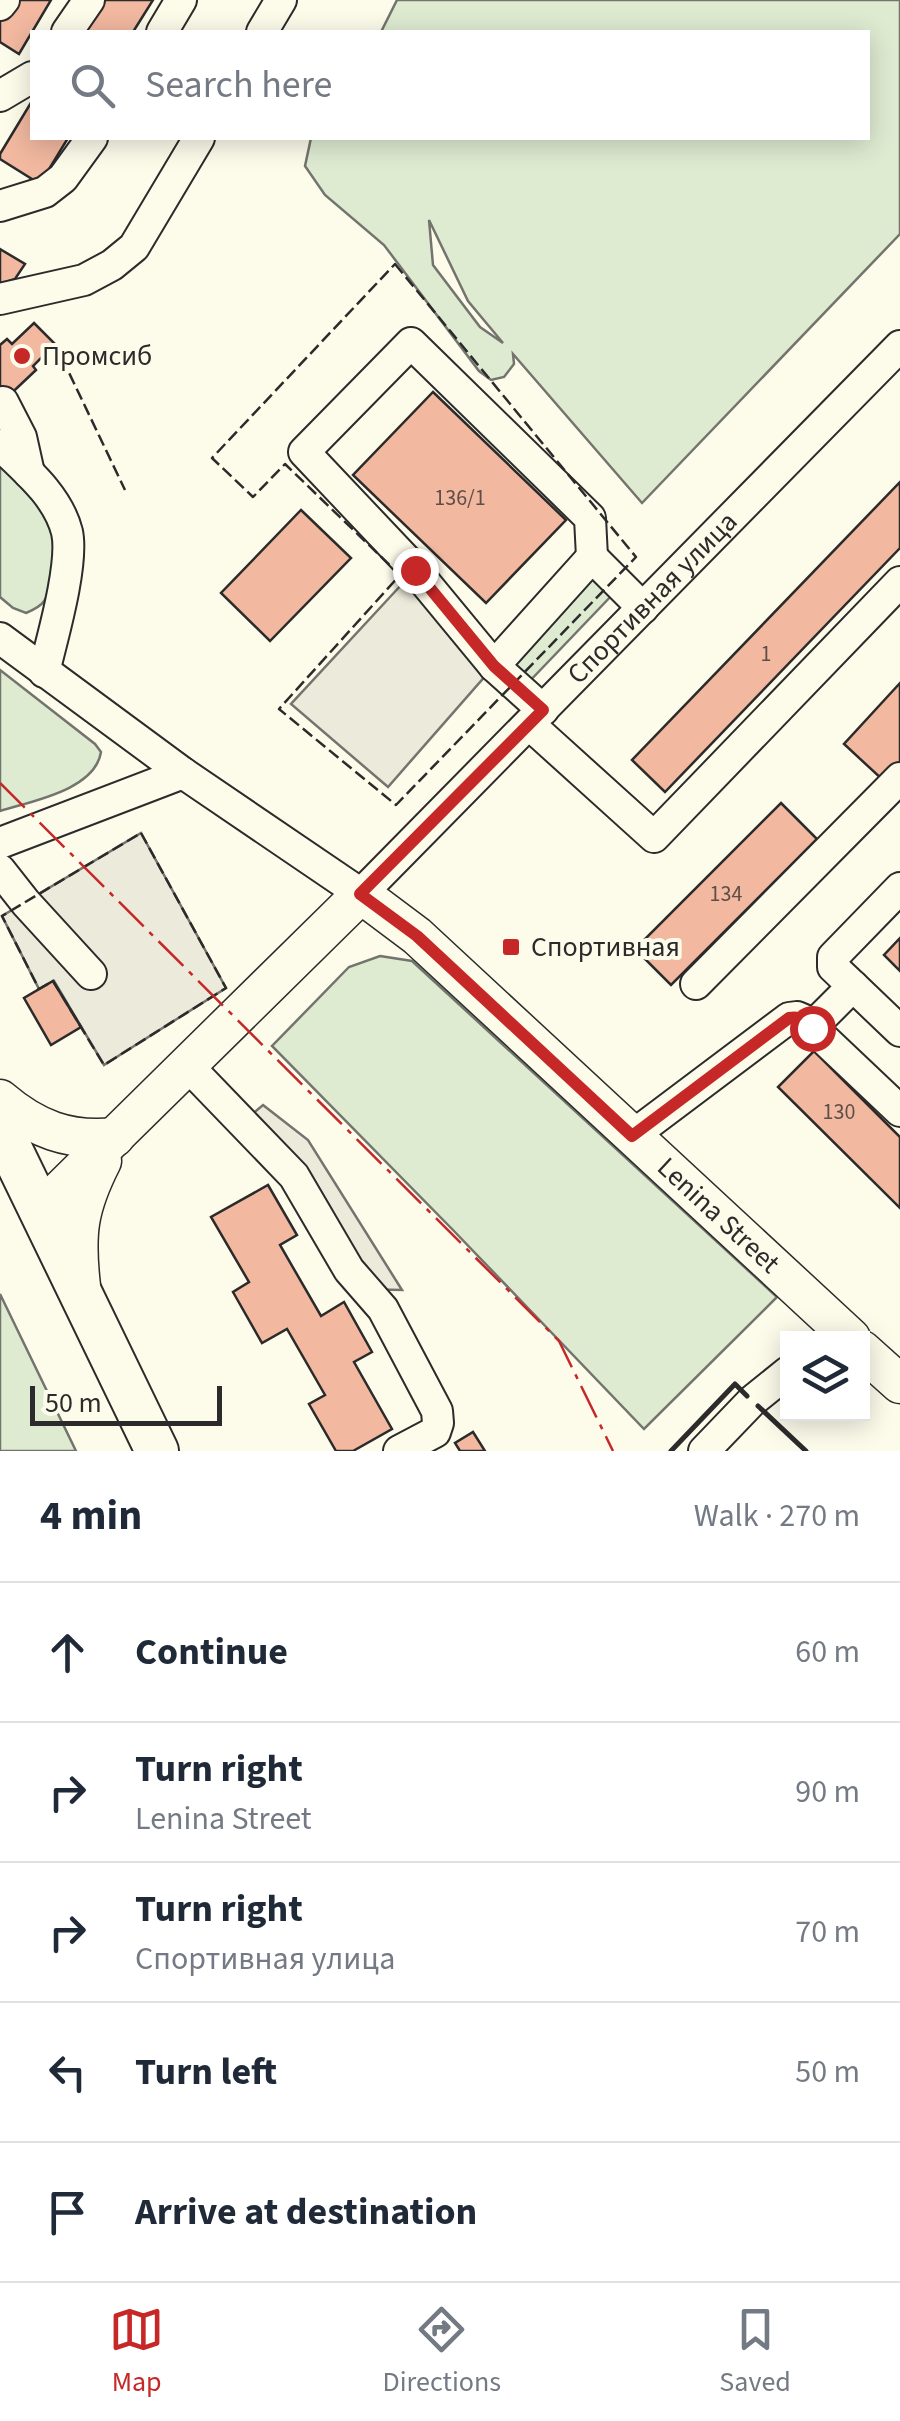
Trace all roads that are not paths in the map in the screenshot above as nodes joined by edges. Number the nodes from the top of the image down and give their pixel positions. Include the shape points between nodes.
1 (89, 0) edge
2 (181, 0) edge
3 (281, 0) edge
4 (69, 30) edge
5 (163, 30) edge
6 (263, 30) edge
7 (30, 78) edge
8 (0, 96) edge
9 (91, 140) edge
10 (198, 140) edge
11 (0, 206) edge
12 (0, 299) edge
13 (900, 346) edge
14 (3, 402) dead end
15 (0, 445) edge
16 (29, 473) junction
17 (592, 557) junction
18 (900, 582) edge
19 (643, 608) junction
20 (0, 638) edge
21 (494, 666) junction
22 (44, 672) junction
23 (536, 716) junction
24 (182, 773) junction
25 (900, 778) edge
26 (0, 843) edge
27 (0, 870) edge
28 (900, 888) edge
29 (360, 894) junction
30 (91, 974) dead end
31 (696, 984) dead end
32 (853, 986) junction
33 (812, 1028) junction
34 (900, 1032) edge
35 (187, 1065) junction
36 (0, 1100) edge
37 (900, 1111) edge
38 (0, 1127) edge
39 (632, 1136) junction
40 (115, 1137) junction
41 (41, 1210) junction
42 (82, 1294) junction
43 (836, 1331) edge
44 (870, 1360) edge
45 (780, 1378) edge
46 (900, 1384) edge
47 (440, 1441) edge
48 (158, 1451) edge
49 (398, 1451) edge
50 (704, 1451) edge

1 - 4 street
2 - 5 street
3 - 6 street
7 - 8 street
9 - 11 street via 45,192
10 - 12 street via 134,247 112,265 84,280
13 - 19 street, Спортивная улица
14 - 16 street via 22,437
15 - 16 street
16 - 22 street via 67,532 67,567
17 - 19 street
17 - 21 street
17 - 21 street via 590,518 411,344 304,452
18 - 23 street via 654,836
19 - 23 street, Спортивная улица
20 - 22 street
21 - 23 street
22 - 24 street
23 - 29 street, Спортивная улица
24 - 26 street
24 - 29 street
25 - 31 street
27 - 30 street
28 - 32 street via 833,956 834,967
29 - 35 main road
29 - 39 main road, Lenina Street via 417,936
32 - 33 street
32 - 34 street
33 - 37 street
33 - 39 street via 789,1018
35 - 40 main road
35 - 47 street via 294,1176 349,1270 383,1309 437,1411
36 - 40 main road via 70,1137
38 - 41 highway
39 - 43 main road, Lenina Street
40 - 41 main road
40 - 42 main road via 83,1204 77,1252
41 - 42 highway
42 - 48 highway
44 - 46 main road, Lenina Street
45 - 50 street
47 - 49 street

